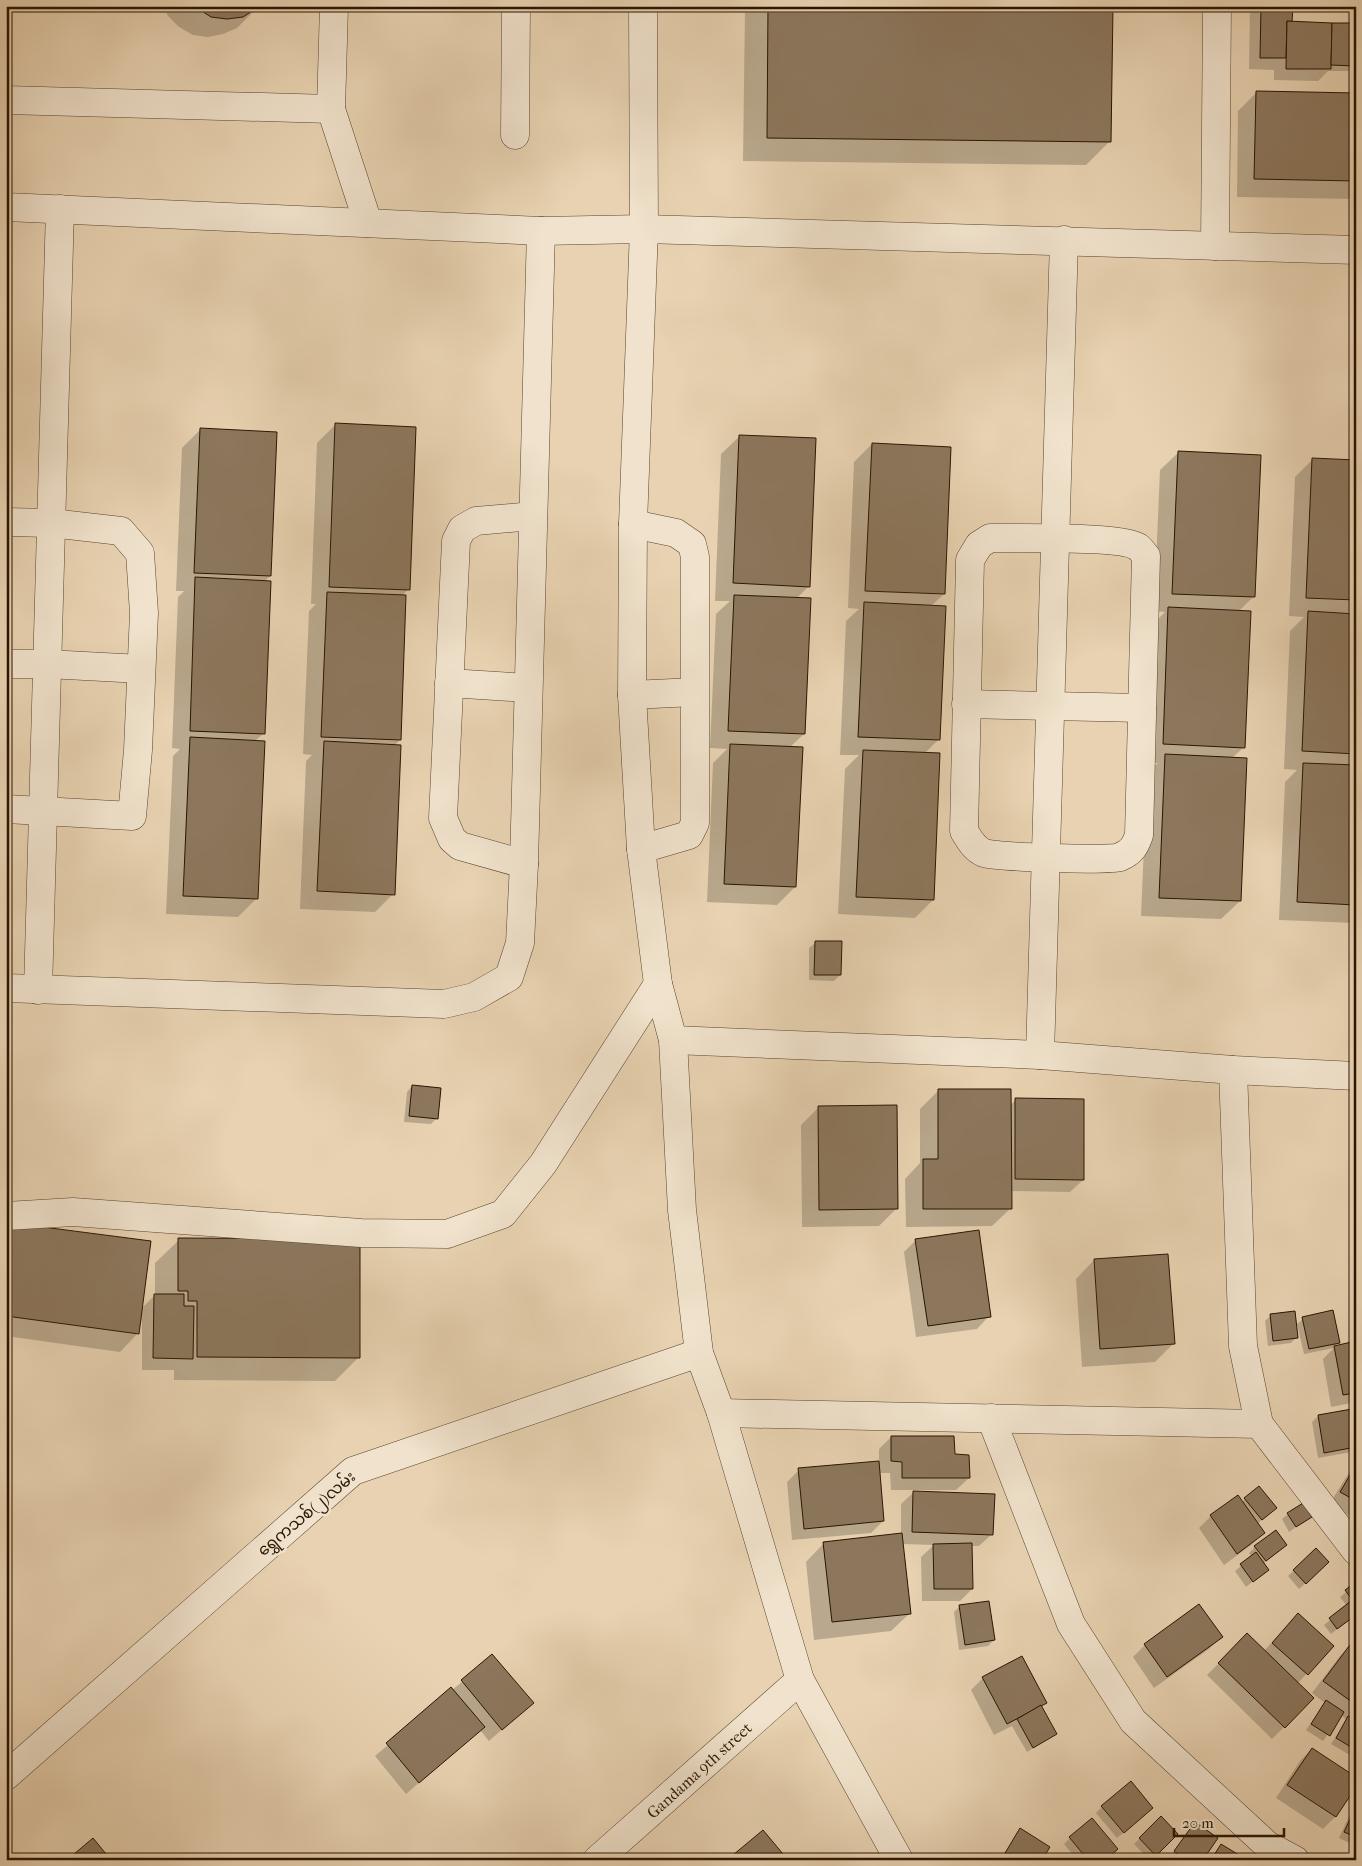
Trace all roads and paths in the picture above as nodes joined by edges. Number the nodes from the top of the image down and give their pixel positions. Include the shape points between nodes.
1 (334, 6) edge
2 (516, 6) edge
3 (643, 6) edge
4 (1217, 6) edge
5 (6, 100) edge
6 (332, 109) junction
7 (515, 135) dead end
8 (6, 207) edge
9 (60, 209) junction
10 (368, 223) junction
11 (644, 229) junction
12 (541, 231) junction
13 (1064, 240) junction
14 (1215, 246) junction
15 (1356, 250) edge
16 (533, 516) junction
17 (6, 522) edge
18 (51, 523) junction
19 (633, 524) junction
20 (1055, 538) junction
21 (6, 664) edge
22 (47, 664) junction
23 (141, 670) junction
24 (449, 684) junction
25 (528, 688) junction
26 (694, 692) junction
27 (632, 695) junction
28 (966, 704) junction
29 (1050, 706) junction
30 (1142, 708) junction
31 (6, 809) edge
32 (43, 811) junction
33 (641, 848) junction
34 (1046, 858) junction
35 (524, 864) junction
36 (658, 984) junction
37 (6, 988) edge
38 (38, 990) junction
39 (673, 1040) junction
40 (1040, 1055) junction
41 (1233, 1070) junction
42 (1356, 1076) edge
43 (6, 1216) edge
44 (699, 1352) junction
45 (722, 1413) junction
46 (991, 1418) junction
47 (1259, 1424) junction
48 (1356, 1551) edge
49 (800, 1680) junction
50 (6, 1776) edge
51 (597, 1860) edge
52 (899, 1860) edge
53 (1295, 1860) edge

1 - 6 street
2 - 7 street
3 - 11 street
4 - 14 street
5 - 6 street
6 - 10 street
8 - 9 street
9 - 10 street
9 - 18 street
10 - 12 street
11 - 12 street
11 - 13 street
11 - 19 street
12 - 16 street
13 - 14 street
13 - 20 street
14 - 15 street
16 - 24 street via 476,521 462,529 456,541
16 - 25 street
17 - 18 street
18 - 22 street
18 - 23 street via 121,531 140,553 144,613
19 - 26 street via 676,534 692,544 695,557
19 - 27 street
20 - 28 street via 990,538 979,544 970,560
20 - 29 street
20 - 30 street via 1138,546 1146,556
21 - 22 street
22 - 23 street
22 - 32 street
23 - 32 street via 132,816
24 - 25 street
24 - 35 street via 443,818 452,839 460,846
25 - 35 street
26 - 27 street
26 - 33 street via 694,823 689,835
27 - 33 street
28 - 29 street
28 - 34 street via 964,830 971,844 984,852
29 - 30 street
29 - 34 street
30 - 34 street via 1139,834 1133,849 1118,858
31 - 32 street
32 - 38 street
33 - 36 street
34 - 40 street
35 - 38 street via 520,943 509,977 474,997 444,1004
36 - 39 street
36 - 43 street via 543,1164 503,1214 447,1234 361,1233 73,1212
37 - 38 street
39 - 40 street
39 - 44 street via 682,1210
40 - 41 street
41 - 42 street
41 - 47 street via 1243,1346
44 - 45 street
44 - 50 street, ရွှေကသစ်(၂)လမ်း via 353,1471
45 - 46 street
45 - 49 street
46 - 47 street
46 - 53 street via 1071,1624 1132,1721 1267,1845
47 - 48 street
49 - 51 street, Gandama 9th street
49 - 52 street

